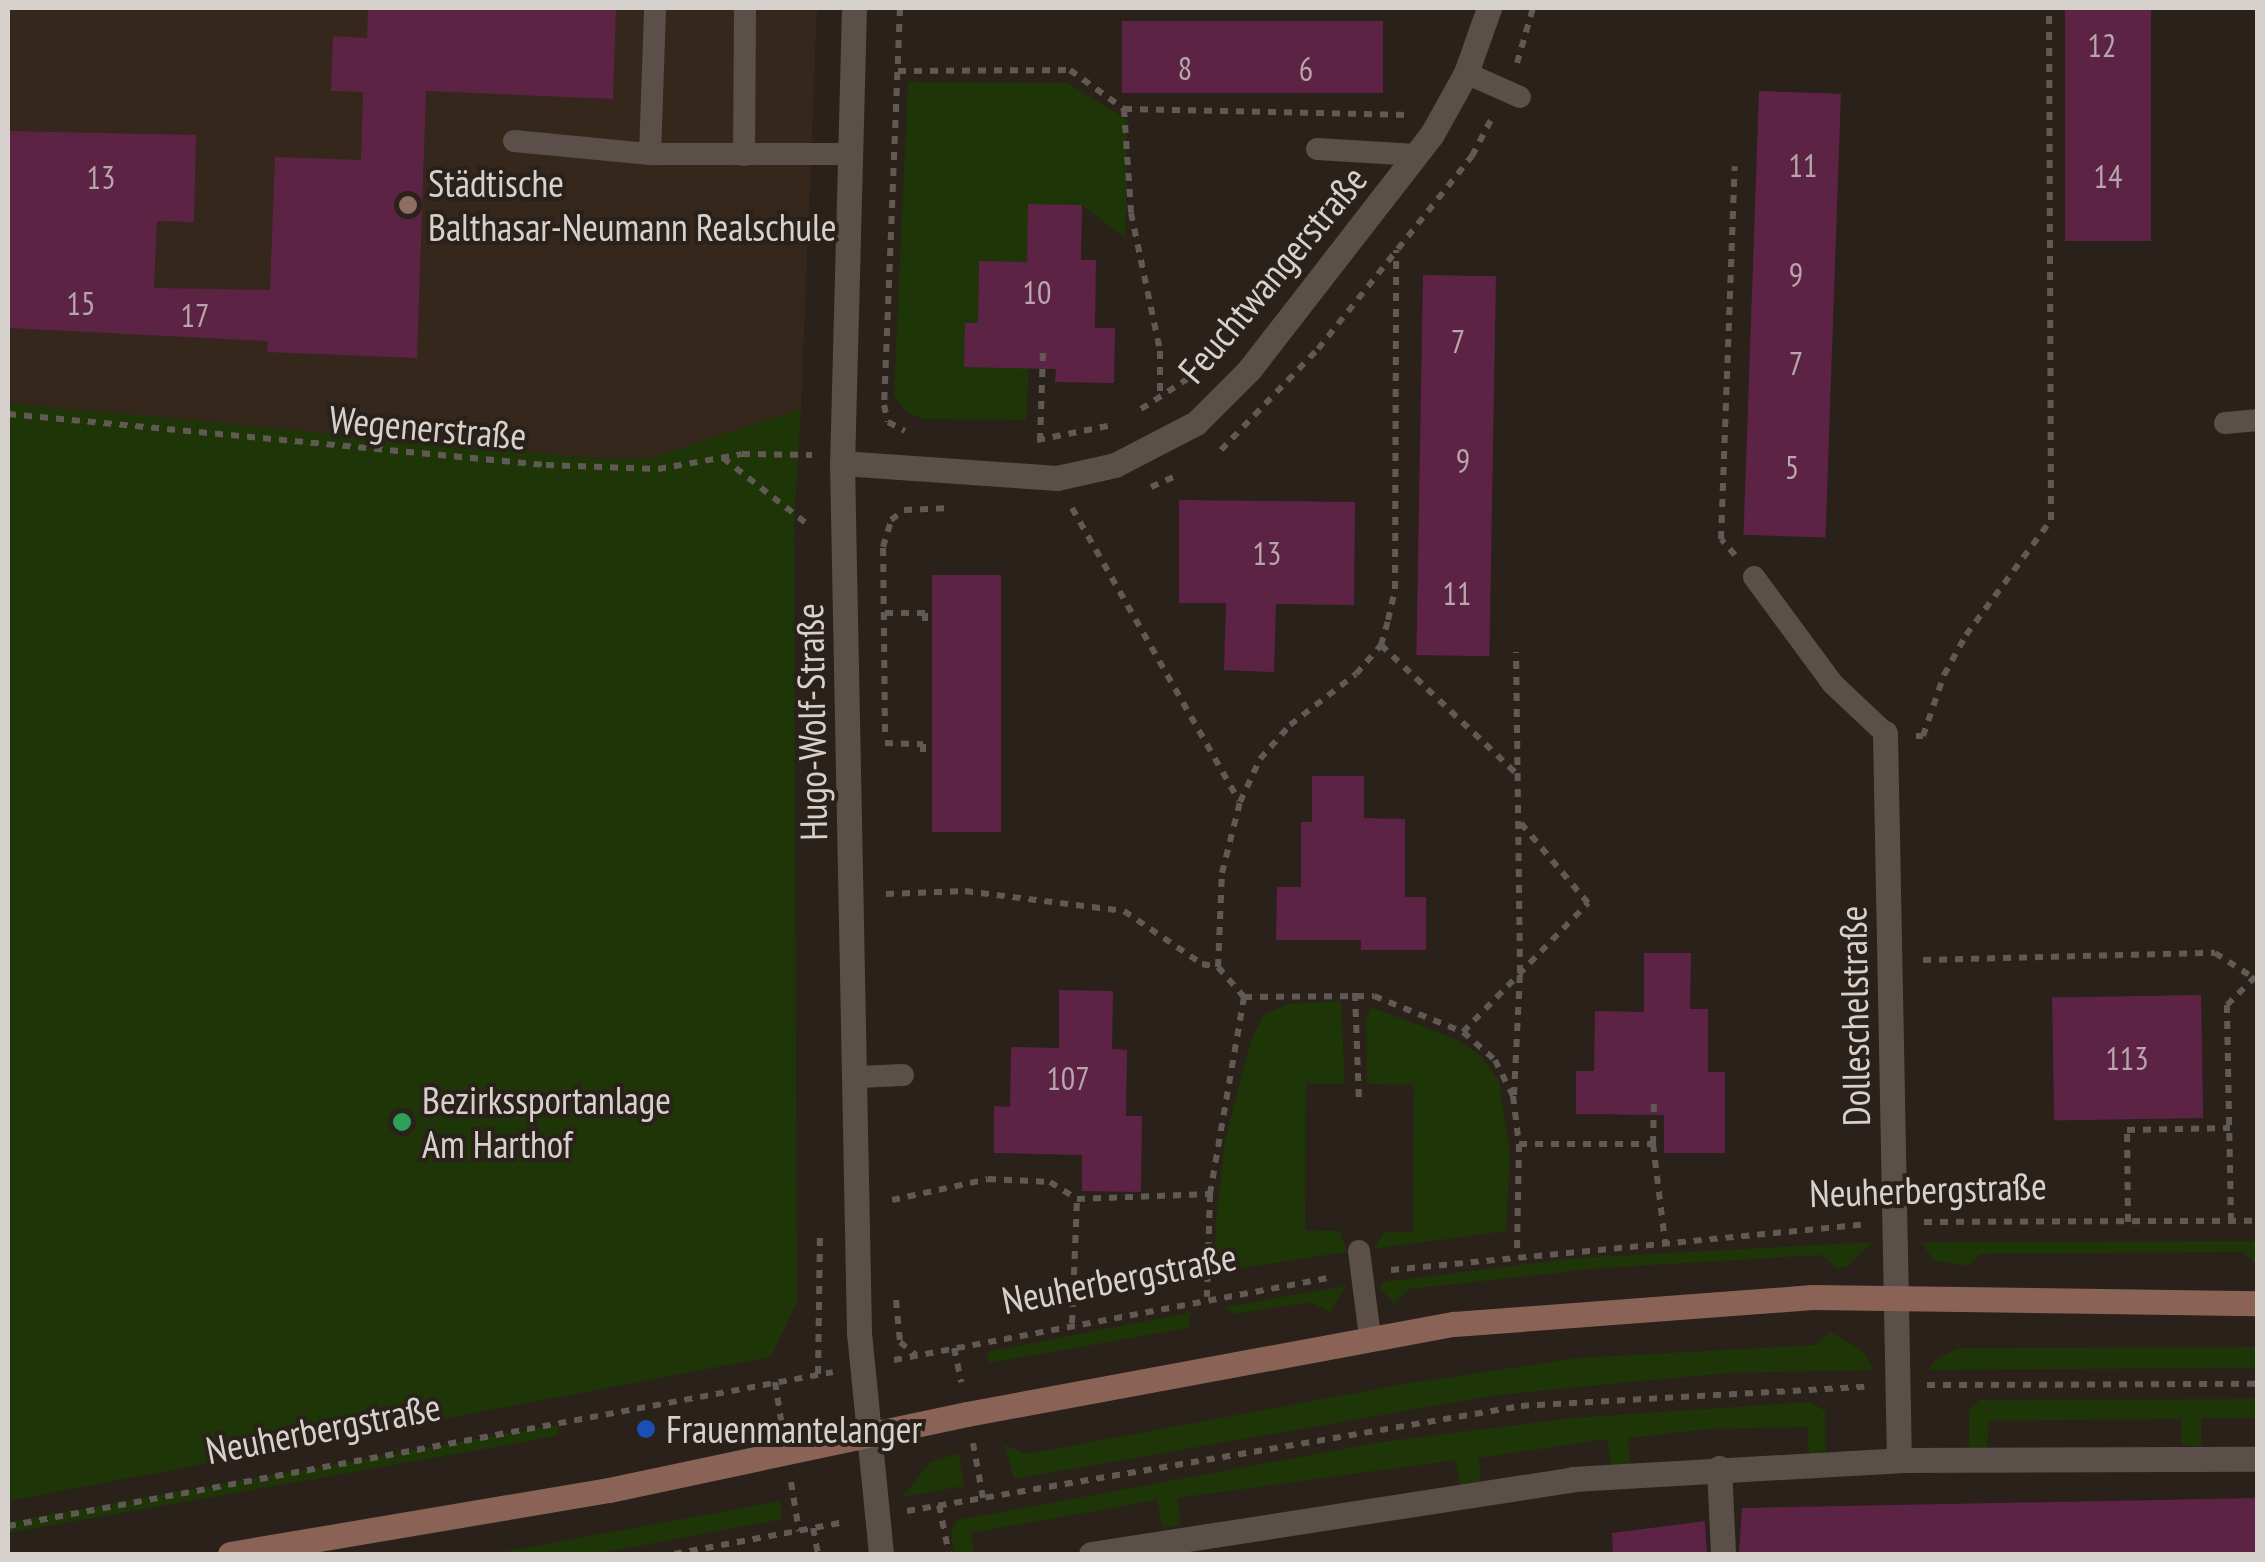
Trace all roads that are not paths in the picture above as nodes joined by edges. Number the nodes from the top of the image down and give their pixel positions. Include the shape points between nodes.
1 (655, 8) edge
2 (745, 8) edge
3 (854, 8) edge
4 (1489, 8) edge
5 (1466, 74) junction
6 (1513, 94) road end
7 (514, 141) dead end
8 (1317, 149) dead end
9 (650, 154) junction
10 (849, 154) junction
11 (744, 155) junction
12 (1417, 155) junction
13 (2258, 420) edge
14 (2225, 424) dead end
15 (842, 463) junction
16 (1754, 577) road end
17 (1885, 733) joint
18 (903, 1075) dead end
19 (858, 1077) junction
20 (1359, 1262) road end
21 (1897, 1296) junction
22 (2258, 1302) edge
23 (1370, 1337) junction
24 (870, 1435) junction
25 (1899, 1460) junction
26 (2258, 1460) edge
27 (1719, 1468) junction
28 (1148, 1549) edge
29 (230, 1554) edge
30 (881, 1554) edge
31 (1091, 1554) edge
32 (1723, 1554) edge

1 - 9 lane via 649,29
2 - 11 lane
3 - 10 street, Hugo-Wolf-Straße
4 - 5 street, Feuchtwangerstraße
5 - 6 lane
5 - 12 street, Feuchtwangerstraße
7 - 9 lane
8 - 12 lane
9 - 11 lane
10 - 11 lane
10 - 15 street, Hugo-Wolf-Straße
12 - 15 street, Feuchtwangerstraße via 1249,370 1196,423 1115,464 1038,478
13 - 14 lane
15 - 19 street, Hugo-Wolf-Straße
16 - 17 lane via 1833,684
17 - 21 street, Dolleschelstraße
18 - 19 lane
19 - 24 street, Hugo-Wolf-Straße via 862,1366
20 - 23 lane
21 - 22 main road
21 - 23 main road via 1557,1312
21 - 25 street
23 - 24 main road
24 - 29 main road via 609,1490
24 - 30 street
25 - 26 street
25 - 27 street
27 - 28 street via 1573,1479
27 - 32 street
28 - 31 street

